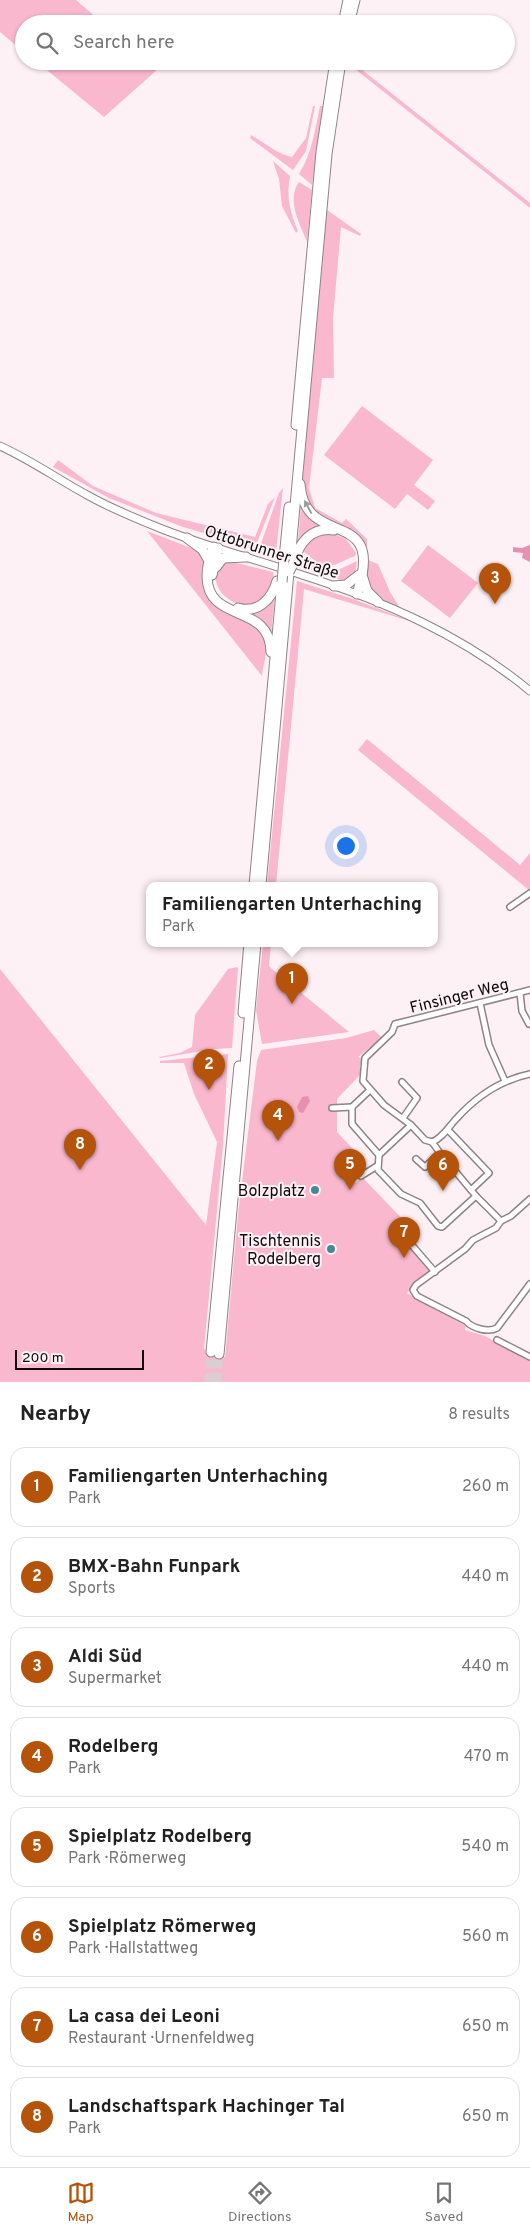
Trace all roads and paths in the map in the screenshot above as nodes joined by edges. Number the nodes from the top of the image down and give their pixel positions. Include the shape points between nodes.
1 (348, 0) edge
2 (354, 0) edge
3 (345, 15) edge
4 (351, 15) edge
5 (334, 70) edge
6 (340, 70) edge
7 (320, 194) junction
8 (0, 446) edge
9 (299, 456) junction
10 (187, 538) junction
11 (216, 548) junction
12 (246, 557) junction
13 (287, 559) junction
14 (208, 560) junction
15 (212, 573) junction
16 (361, 576) junction
17 (283, 582) junction
18 (334, 586) junction
19 (355, 593) junction
20 (378, 602) junction
21 (530, 692) edge
22 (271, 700) junction
23 (254, 882) edge
24 (261, 882) edge
25 (530, 893) edge
26 (510, 908) dead end
27 (249, 947) edge
28 (256, 947) edge
29 (530, 990) edge
30 (520, 993) junction
31 (480, 1002) junction
32 (530, 1026) edge
33 (244, 1041) junction
34 (530, 1074) edge
35 (402, 1082) dead end
36 (505, 1082) junction
37 (370, 1090) junction
38 (352, 1107) junction
39 (332, 1108) dead end
40 (403, 1118) junction
41 (411, 1125) junction
42 (448, 1130) junction
43 (432, 1142) junction
44 (440, 1153) junction
45 (379, 1155) junction
46 (416, 1159) dead end
47 (377, 1166) junction
48 (361, 1176) dead end
49 (472, 1190) junction
50 (476, 1196) junction
51 (530, 1199) edge
52 (501, 1221) junction
53 (404, 1236) dead end
54 (435, 1272) junction
55 (530, 1284) edge
56 (497, 1340) dead end
57 (215, 1353) tunnel mouth
58 (530, 1357) edge

1 - 3 highway
2 - 4 highway
5 - 7 highway
6 - 7 highway
7 - 9 highway
7 - 13 highway
8 - 10 main road, Ottobrunner Straße via 101,503
9 - 13 highway
16 -> 9 highway via 365,559 357,540 310,513 301,488
10 - 11 main road, Ottobrunner Straße
10 - 14 highway via 202,549
11 - 12 main road, Ottobrunner Straße
11 - 14 highway
11 - 15 highway
12 - 15 highway via 222,558
12 - 18 main road, Ottobrunner Straße
13 - 16 highway via 311,534 332,530 344,534 357,546
13 - 17 highway, bridge
13 - 17 highway, bridge via 289,572
14 - 22 highway via 207,583 217,602 258,622 269,637
15 - 17 highway via 212,584 218,596 229,605 248,610 265,603
16 - 18 highway via 350,584
16 - 19 highway
16 - 20 highway via 367,591
17 - 22 highway
17 - 24 highway
18 - 19 main road, Ottobrunner Straße
19 - 20 main road, Ottobrunner Straße
20 - 21 main road, Ottobrunner Straße via 460,643
22 - 23 highway
25 - 26 street
27 - 33 highway
28 - 33 highway
29 - 30 street, Finsinger Weg
30 - 31 street, Finsinger Weg
30 - 32 street via 522,1011
31 - 36 street via 490,1045
31 - 37 street, Finsinger Weg via 394,1024 392,1032 364,1062 363,1080
33 - 57 highway
34 - 36 street
35 - 40 street via 417,1098
36 - 42 street via 482,1095
37 - 38 street
37 - 40 street
38 - 39 street
38 - 45 street via 352,1124
40 - 41 street
41 - 43 street via 425,1140
41 - 45 street
42 - 43 street
42 - 49 street via 489,1173
43 - 44 street
44 - 46 street via 426,1167
44 - 49 street
45 - 47 street
47 - 48 street
47 - 50 street via 401,1194 420,1203 438,1226 442,1227
49 - 50 street
50 - 52 street
51 - 52 street
52 - 54 street
53 - 54 street
54 - 55 street via 416,1285 413,1290 417,1296 470,1325 491,1331 497,1328
56 - 58 street

